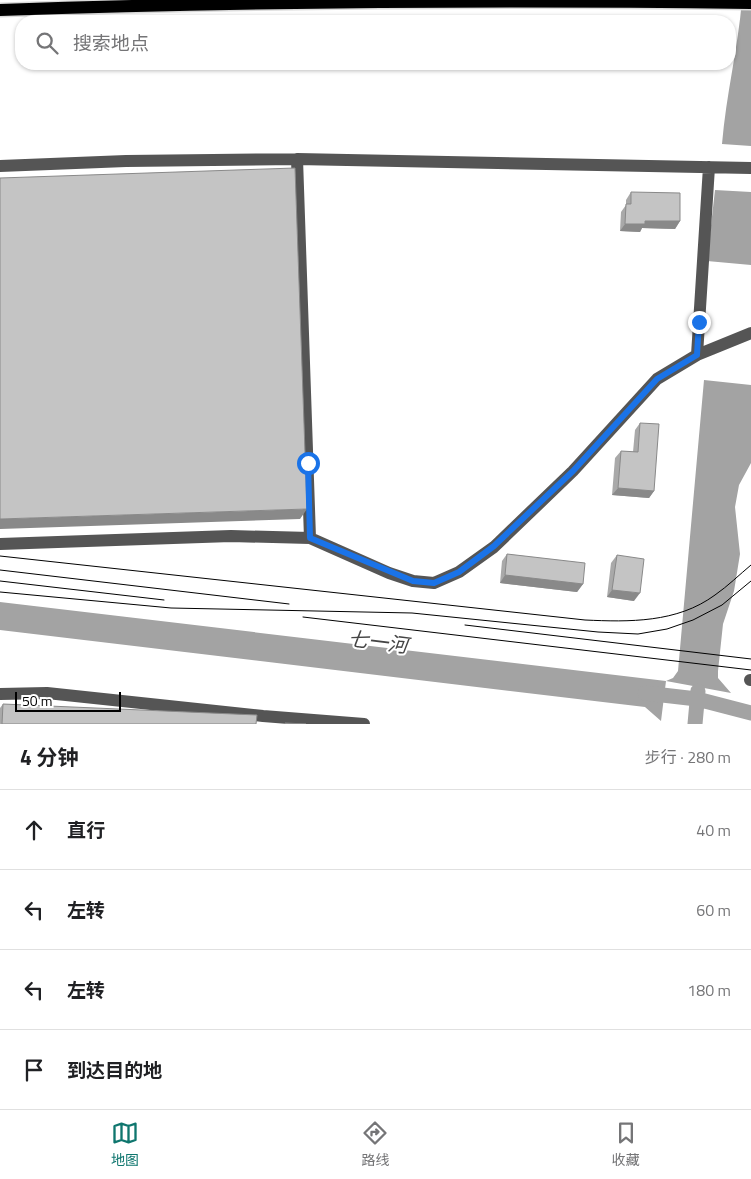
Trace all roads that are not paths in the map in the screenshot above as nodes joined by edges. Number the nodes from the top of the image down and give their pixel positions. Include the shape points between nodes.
1 (751, 3) edge
2 (0, 10) edge
3 (297, 159) junction
4 (0, 166) edge
5 (709, 167) junction
6 (751, 168) edge
7 (751, 333) edge
8 (697, 355) junction
9 (310, 538) junction
10 (0, 544) edge
11 (0, 694) edge
12 (263, 720) edge
13 (364, 724) edge

1 - 2 main road via 668,0 246,1
3 - 4 lane
3 - 5 lane
3 - 9 lane
5 - 6 lane
5 - 8 lane
7 - 8 lane
8 - 9 lane via 657,379 573,471 494,546 459,572 434,583 413,581
9 - 10 lane via 230,536
11 - 12 lane via 47,693
12 - 13 lane

